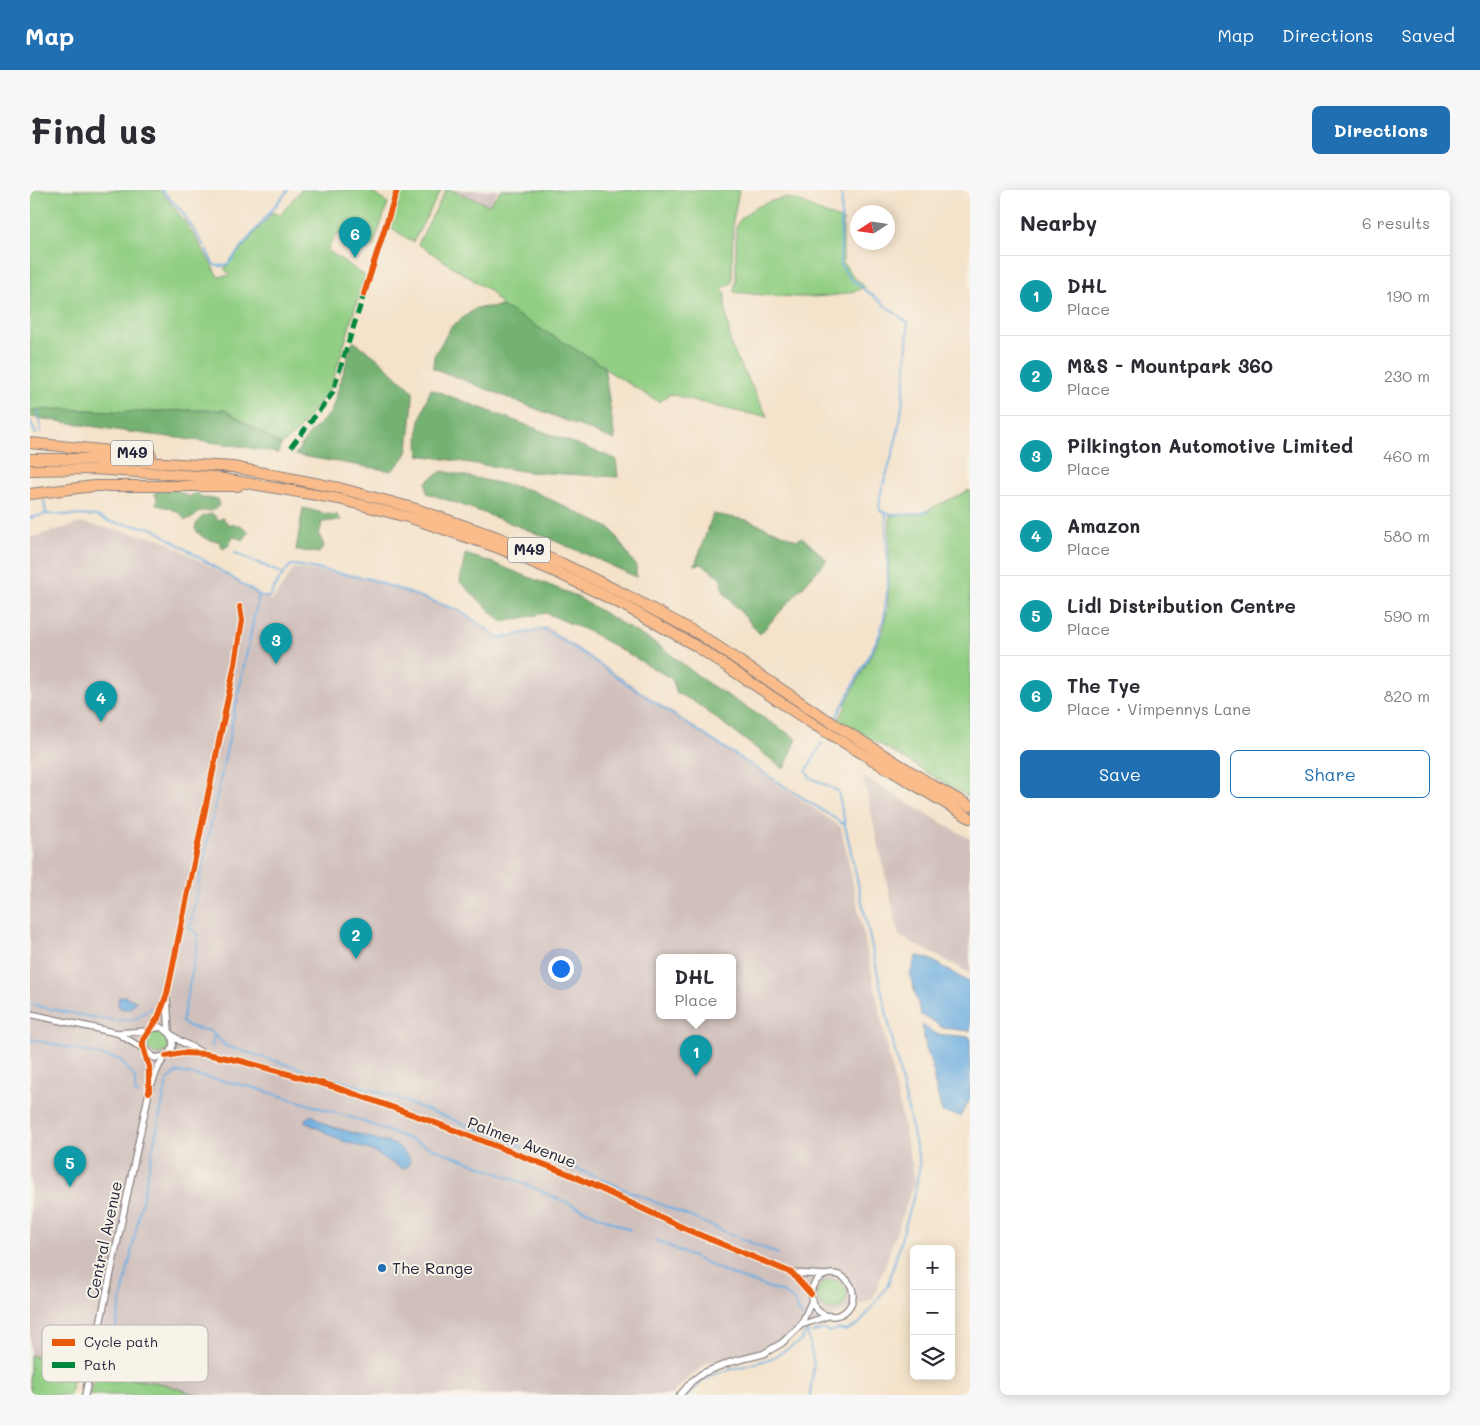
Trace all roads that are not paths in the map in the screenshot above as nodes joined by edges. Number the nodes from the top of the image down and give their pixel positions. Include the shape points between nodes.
1 (398, 190) edge
2 (364, 294) dead end
3 (30, 444) edge
4 (30, 459) edge
5 (233, 467) junction
6 (30, 470) edge
7 (268, 486) junction
8 (30, 494) edge
9 (240, 607) dead end
10 (970, 806) edge
11 (970, 818) edge
12 (167, 994) junction
13 (30, 1014) edge
14 (150, 1030) junction
15 (117, 1033) junction
16 (170, 1033) junction
17 (145, 1051) junction
18 (206, 1054) junction
19 (167, 1055) junction
20 (149, 1092) junction
21 (792, 1273) junction
22 (826, 1275) junction
23 (811, 1297) junction
24 (828, 1316) junction
25 (101, 1325) edge
26 (801, 1325) junction
27 (89, 1382) edge
28 (86, 1395) edge
29 (680, 1395) edge

1 - 2 street
3 - 5 highway, M49 via 201,460
4 - 5 highway, M49 via 176,462
5 - 10 highway, M49 via 339,488 413,508 563,564 699,634 818,714
6 - 7 highway, M49 via 93,469 178,474
7 - 8 highway, M49 via 94,486
7 - 11 highway, M49 via 339,499 412,518 558,573 696,646 813,724
9 - 12 street via 242,620 235,664
12 - 14 street
12 - 16 street
13 - 15 street
14 - 15 street
14 - 16 street via 160,1027
14 - 17 street via 143,1040
15 - 17 street
16 - 18 street
16 - 19 street via 174,1041
17 - 19 street via 155,1058
17 - 20 street
18 - 19 street via 182,1052
18 - 21 street, Palmer Avenue via 334,1087 425,1119 569,1174 688,1230
19 - 20 street
20 - 25 street, Central Avenue
21 - 22 street
21 - 23 street, Palmer Avenue
22 - 23 street via 815,1283
22 - 24 street via 843,1278 852,1293 844,1312
23 - 24 street via 817,1309
23 - 26 street
24 - 26 street
26 - 29 street via 772,1350 703,1373
27 - 28 street, Central Avenue

